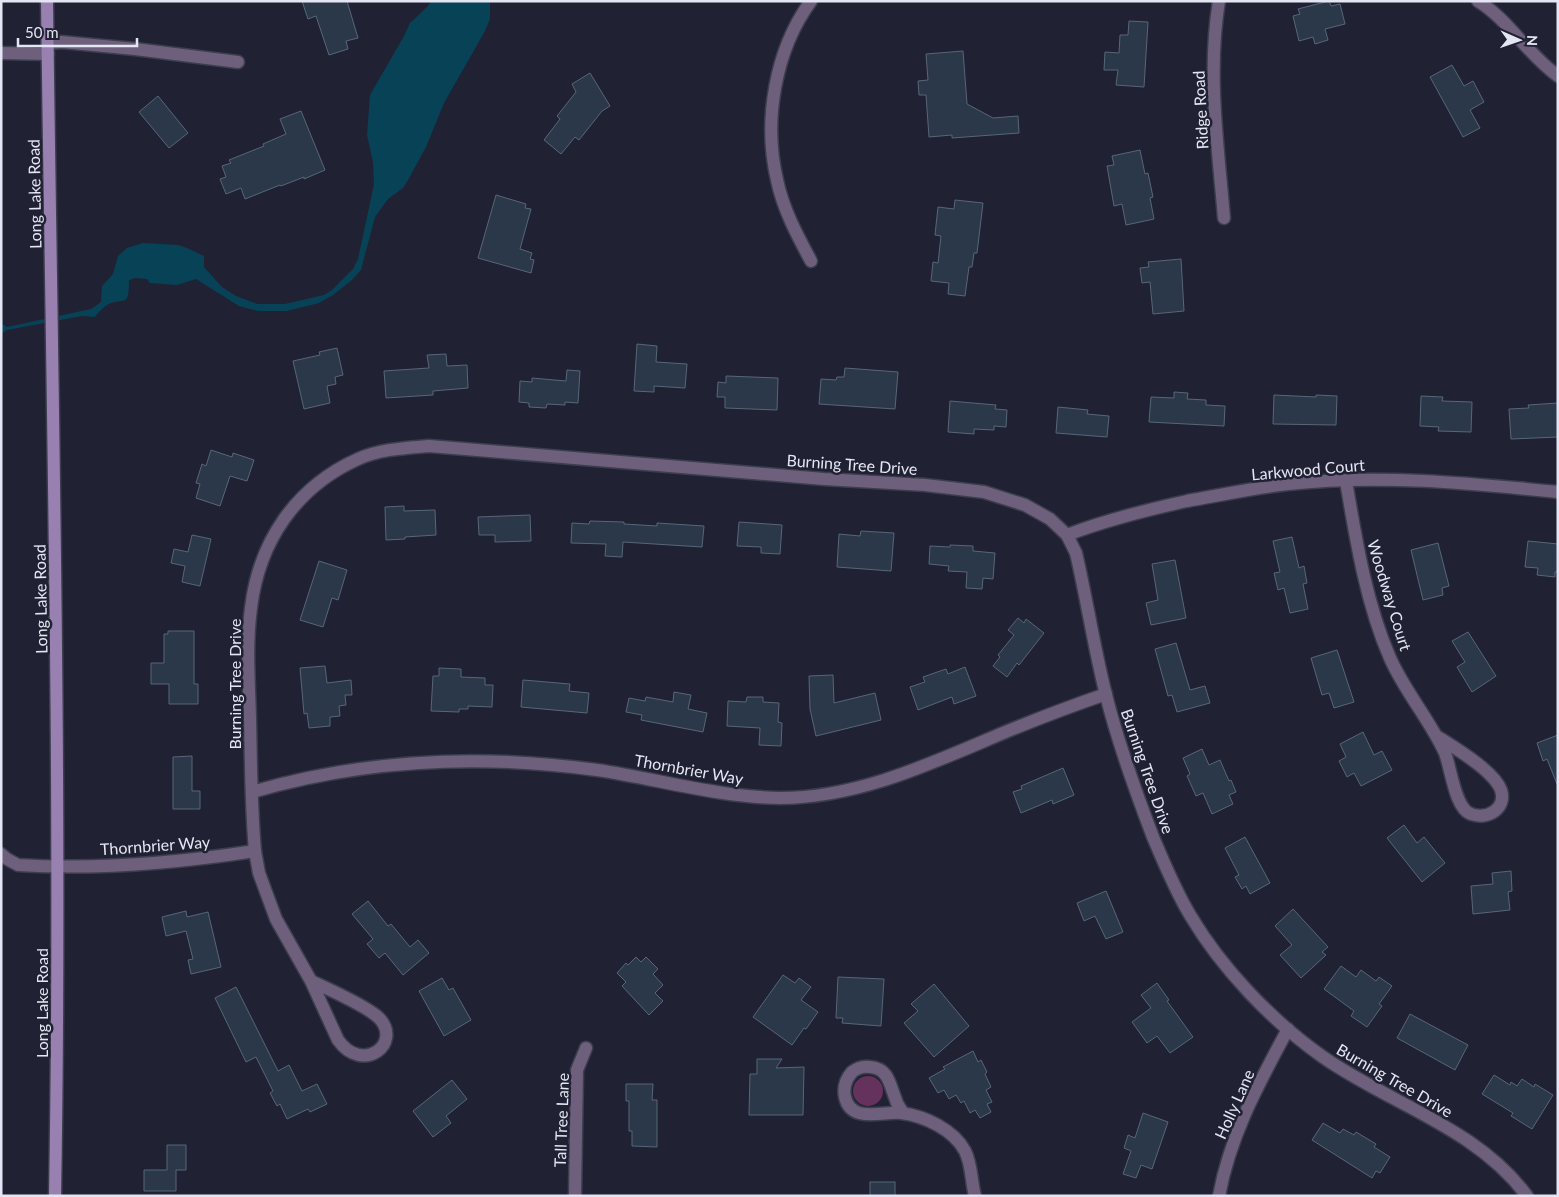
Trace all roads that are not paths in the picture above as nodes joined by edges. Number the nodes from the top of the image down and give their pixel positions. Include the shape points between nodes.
1 (47, 1) edge
2 (811, 1) edge
3 (1219, 1) edge
4 (1478, 1) edge
5 (48, 48) junction
6 (1, 53) edge
7 (238, 62) dead end
8 (1558, 76) edge
9 (1224, 218) dead end
10 (811, 261) dead end
11 (1346, 481) junction
12 (1558, 492) edge
13 (1067, 535) junction
14 (1106, 694) junction
15 (1438, 737) junction
16 (252, 792) junction
17 (255, 851) junction
18 (1, 854) edge
19 (58, 866) junction
20 (311, 981) junction
21 (1288, 1029) junction
22 (586, 1048) dead end
23 (903, 1113) junction
24 (55, 1196) edge
25 (575, 1196) edge
26 (975, 1196) edge
27 (1219, 1196) edge
28 (1527, 1196) edge

1 - 5 main road, Long Lake Road
2 - 10 street via 796,27 780,68 771,128 777,182 786,210
3 - 9 street, Ridge Road via 1214,87
4 - 8 street
5 - 6 street
5 - 7 street via 62,42
5 - 19 main road, Long Lake Road
11 - 12 street, Larkwood Court via 1408,480
11 - 13 street, Larkwood Court via 1289,484 1208,497 1122,516
11 - 15 street, Woodway Court via 1359,552 1390,658
13 - 14 street, Burning Tree Drive via 1076,553
13 - 16 street, Burning Tree Drive via 1050,519 1025,505 984,492 956,488 447,447 413,447 368,455 332,473 296,502 274,533 260,568 251,608 248,645
14 - 16 street, Thornbrier Way via 889,778 845,790 804,796 751,796 583,769 474,760 372,766 321,774
14 - 21 street, Burning Tree Drive via 1143,811 1190,916 1247,989
15 - 15 street, Woodway Court via 1472,760 1496,782 1502,796 1498,810 1476,816 1468,814 1460,806
16 - 17 street, Burning Tree Drive
17 - 19 street, Thornbrier Way via 159,862
17 - 20 street, Burning Tree Drive via 273,912
18 - 19 street, Thornbrier Way via 18,866
19 - 24 main road, Long Lake Road
20 - 20 street, Burning Tree Drive via 343,1047 350,1053 366,1056 382,1048 385,1026 375,1014
21 - 27 street, Holly Lane via 1243,1118
21 - 28 street, Burning Tree Drive via 1344,1072 1471,1143 1505,1169
22 - 25 street, Tall Tree Lane via 577,1070
23 - 23 street via 888,1078 879,1069 860,1068 850,1075 844,1092 854,1110 868,1116
23 - 26 street via 933,1122 957,1140 970,1167

